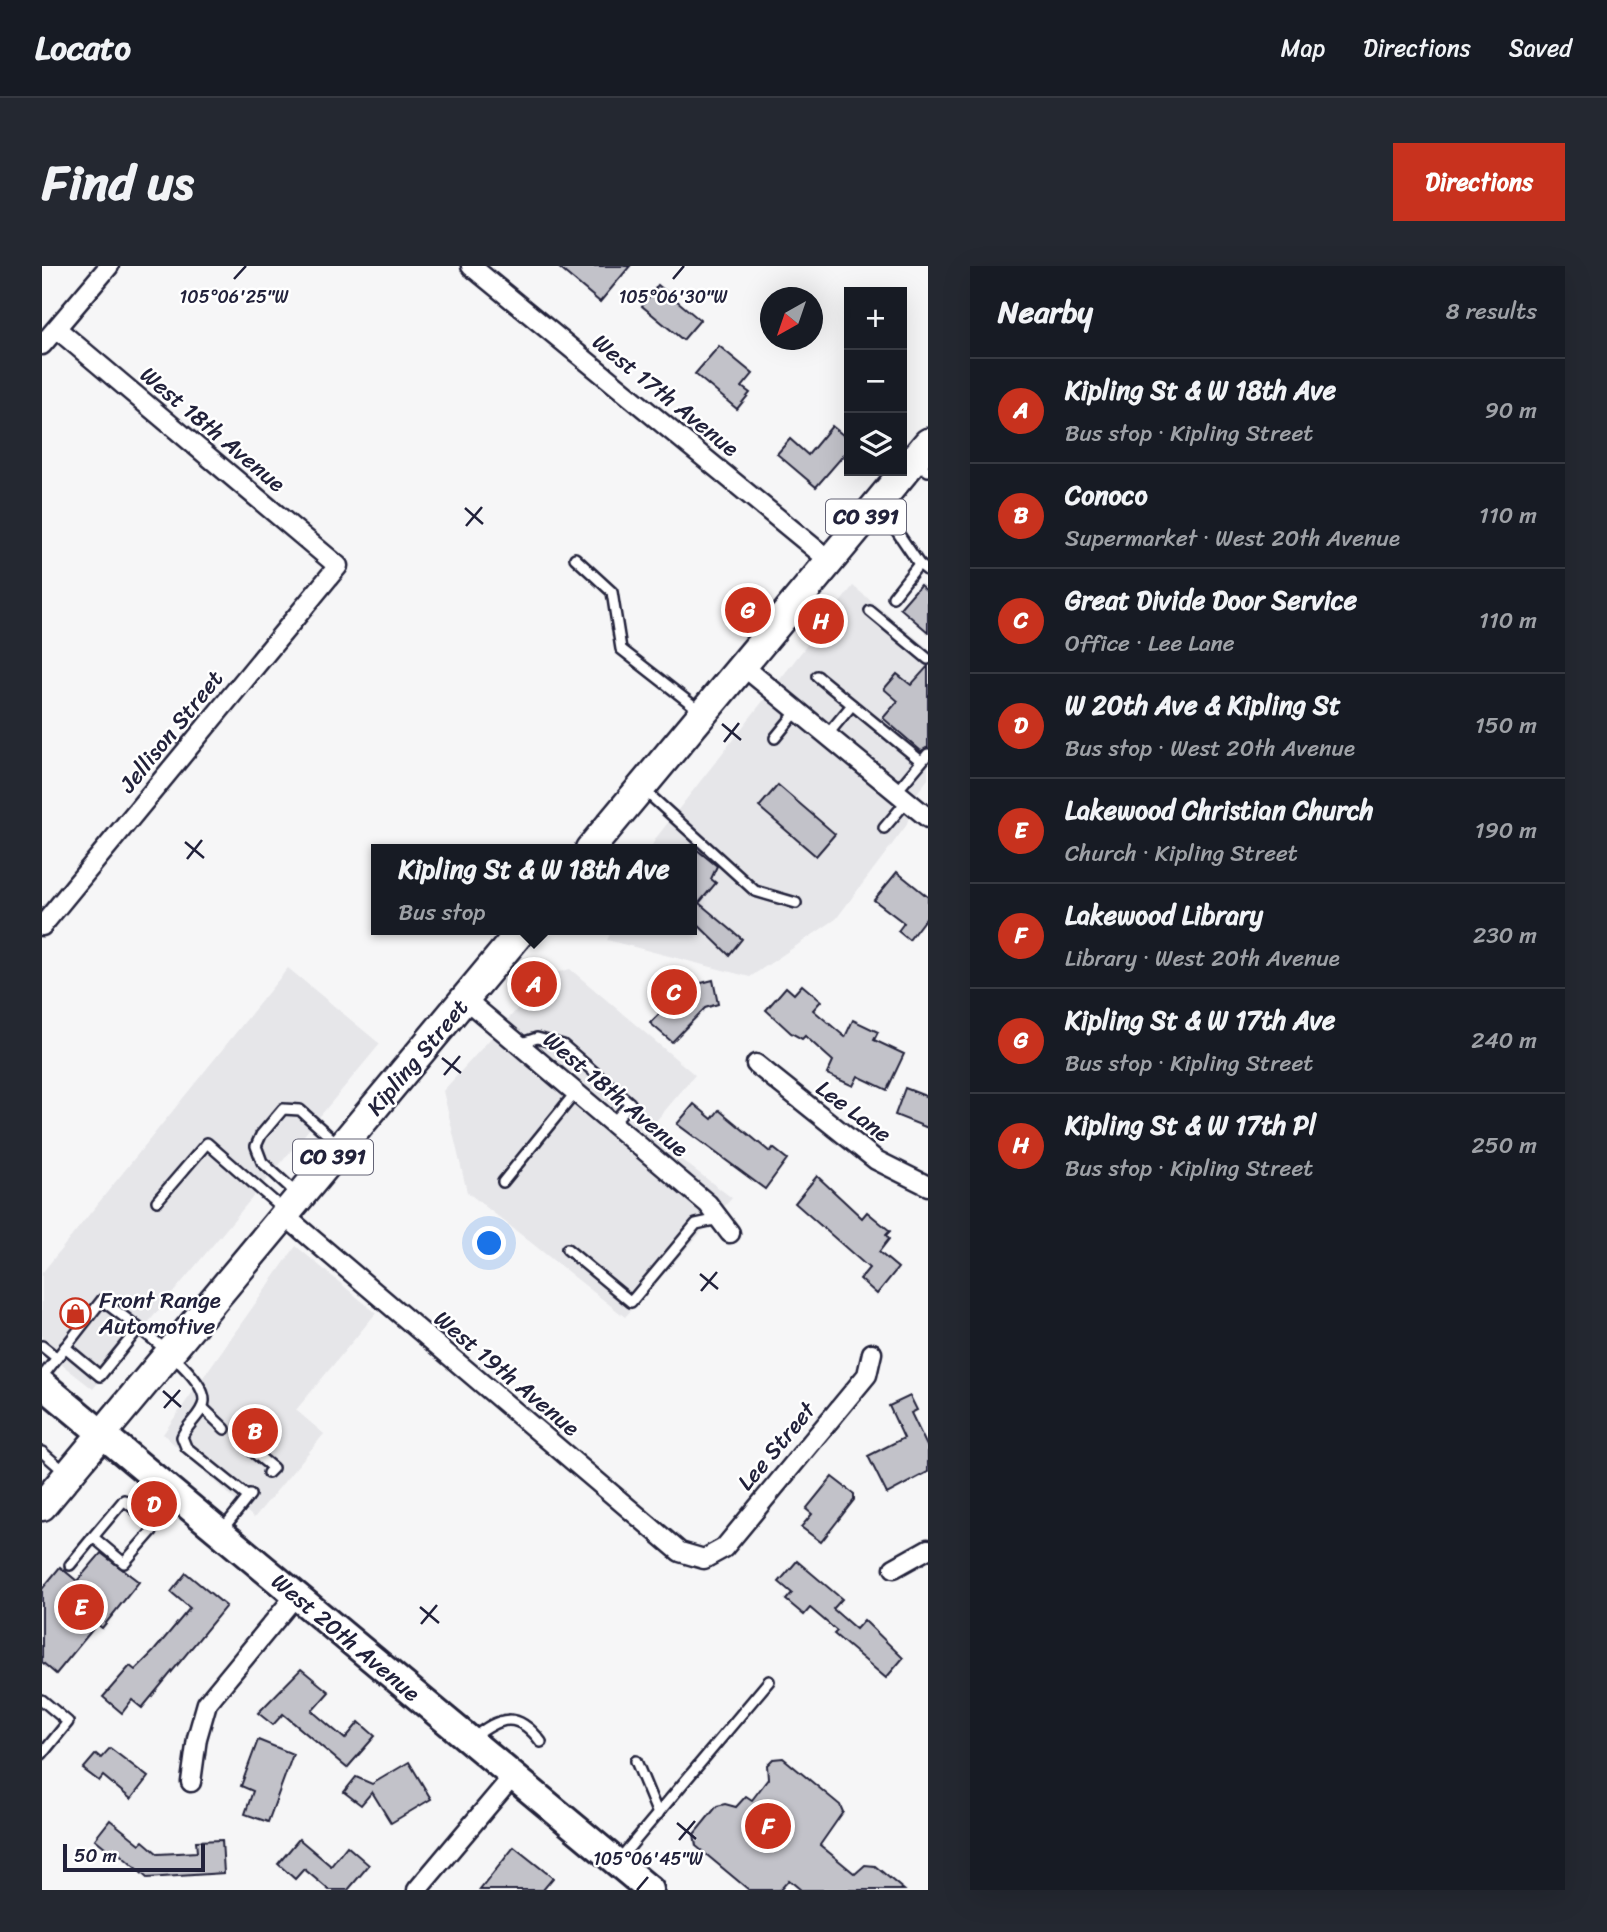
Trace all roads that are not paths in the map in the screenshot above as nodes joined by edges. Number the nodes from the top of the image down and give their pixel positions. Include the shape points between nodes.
1 (471, 266) edge
2 (100, 269) edge
3 (57, 329) junction
4 (42, 345) edge
5 (923, 458) edge
6 (878, 503) junction
7 (575, 558) dead end
8 (830, 561) junction
9 (919, 564) junction
10 (338, 566) joint
11 (928, 571) edge
12 (892, 597) dead end
13 (870, 611) dead end
14 (928, 659) edge
15 (743, 666) junction
16 (817, 676) dead end
17 (852, 705) junction
18 (797, 711) junction
19 (703, 713) junction
20 (827, 735) junction
21 (775, 738) dead end
22 (925, 757) edge
23 (641, 788) junction
24 (901, 797) junction
25 (928, 818) edge
26 (884, 828) dead end
27 (594, 844) edge
28 (796, 903) dead end
29 (42, 926) edge
30 (518, 935) edge
31 (465, 999) junction
32 (519, 1044) junction
33 (756, 1064) dead end
34 (576, 1092) junction
35 (613, 1123) junction
36 (341, 1147) junction
37 (503, 1182) dead end
38 (928, 1186) edge
39 (157, 1202) dead end
40 (290, 1208) junction
41 (724, 1226) joint
42 (567, 1249) dead end
43 (138, 1329) junction
44 (42, 1346) edge
45 (65, 1347) junction
46 (168, 1353) junction
47 (872, 1353) dead end
48 (57, 1358) junction
49 (42, 1377) edge
50 (42, 1384) edge
51 (202, 1408) junction
52 (225, 1429) dead end
53 (102, 1433) junction
54 (247, 1447) dead end
55 (42, 1452) edge
56 (268, 1473) dead end
57 (68, 1474) junction
58 (180, 1499) junction
59 (42, 1506) edge
60 (156, 1527) junction
61 (220, 1532) junction
62 (93, 1537) junction
63 (928, 1549) edge
64 (704, 1559) joint
65 (70, 1565) dead end
66 (894, 1568) dead end
67 (296, 1595) junction
68 (769, 1681) dead end
69 (42, 1700) edge
70 (470, 1740) junction
71 (541, 1742) dead end
72 (42, 1754) edge
73 (636, 1761) dead end
74 (513, 1776) junction
75 (191, 1782) dead end
76 (658, 1814) junction
77 (617, 1863) junction
78 (417, 1890) edge
79 (650, 1890) edge

1 - 8 street, West 17th Avenue
2 - 3 street
3 - 4 street
3 - 10 street, West 18th Avenue
5 - 6 main road, CO 391
6 - 8 main road, CO 391
6 - 9 lane
7 - 19 lane via 612,592 621,649
8 - 15 main road, CO 391
9 - 11 lane
9 - 12 lane
10 - 29 street, Jellison Street
13 - 14 lane
15 - 18 street
15 - 19 main road, CO 391
16 - 17 lane
17 - 20 lane
17 - 22 lane
18 - 20 street
18 - 21 lane
19 - 23 main road, CO 391
20 - 24 street
22 - 24 lane
23 - 27 main road, CO 391
23 - 28 lane via 755,891
24 - 25 street
24 - 26 lane
30 - 31 main road, Kipling Street / CO 391
31 - 32 street, West 18th Avenue
31 - 36 main road, Kipling Street / CO 391
32 - 34 street, West 18th Avenue
32 - 35 lane via 537,1038 563,1045 630,1103
33 - 38 street, Lee Lane via 876,1160
34 - 35 street, West 18th Avenue
34 - 37 lane
35 - 41 street, West 18th Avenue via 708,1204
36 - 40 main road, Kipling Street / CO 391
36 - 40 lane via 300,1110 283,1108 256,1146
39 - 40 lane via 207,1143
40 - 46 main road, Kipling Street / CO 391
40 - 64 street, West 19th Avenue via 680,1552
41 - 42 lane via 695,1224 631,1302
43 - 45 lane via 100,1376
43 - 45 lane via 102,1300
43 - 46 lane
44 - 48 lane
45 - 48 lane
46 - 51 lane via 196,1378 205,1399
46 - 53 main road, Kipling Street / CO 391
47 - 64 street, Lee Street via 867,1375 723,1548
48 - 49 lane
50 - 53 street, West 20th Avenue
51 - 52 lane via 212,1422
51 - 61 lane via 182,1437 249,1495
53 - 57 main road, Kipling Street / CO 391
53 - 58 street, West 20th Avenue
54 - 56 lane via 272,1468
55 - 57 lane
57 - 59 main road, Kipling Street / CO 391
58 - 60 lane
58 - 61 street, West 20th Avenue
60 - 62 lane via 124,1563
60 - 62 lane via 124,1500
61 - 67 street, West 20th Avenue
62 - 65 lane
63 - 66 street
67 - 70 street, West 20th Avenue
67 - 75 street via 207,1703
68 - 76 lane
69 - 72 lane via 68,1722
70 - 71 lane via 495,1721 513,1720 530,1728
70 - 74 street, West 20th Avenue
73 - 76 lane
74 - 77 street, West 20th Avenue
74 - 78 street
76 - 77 lane
77 - 79 street, West 20th Avenue

